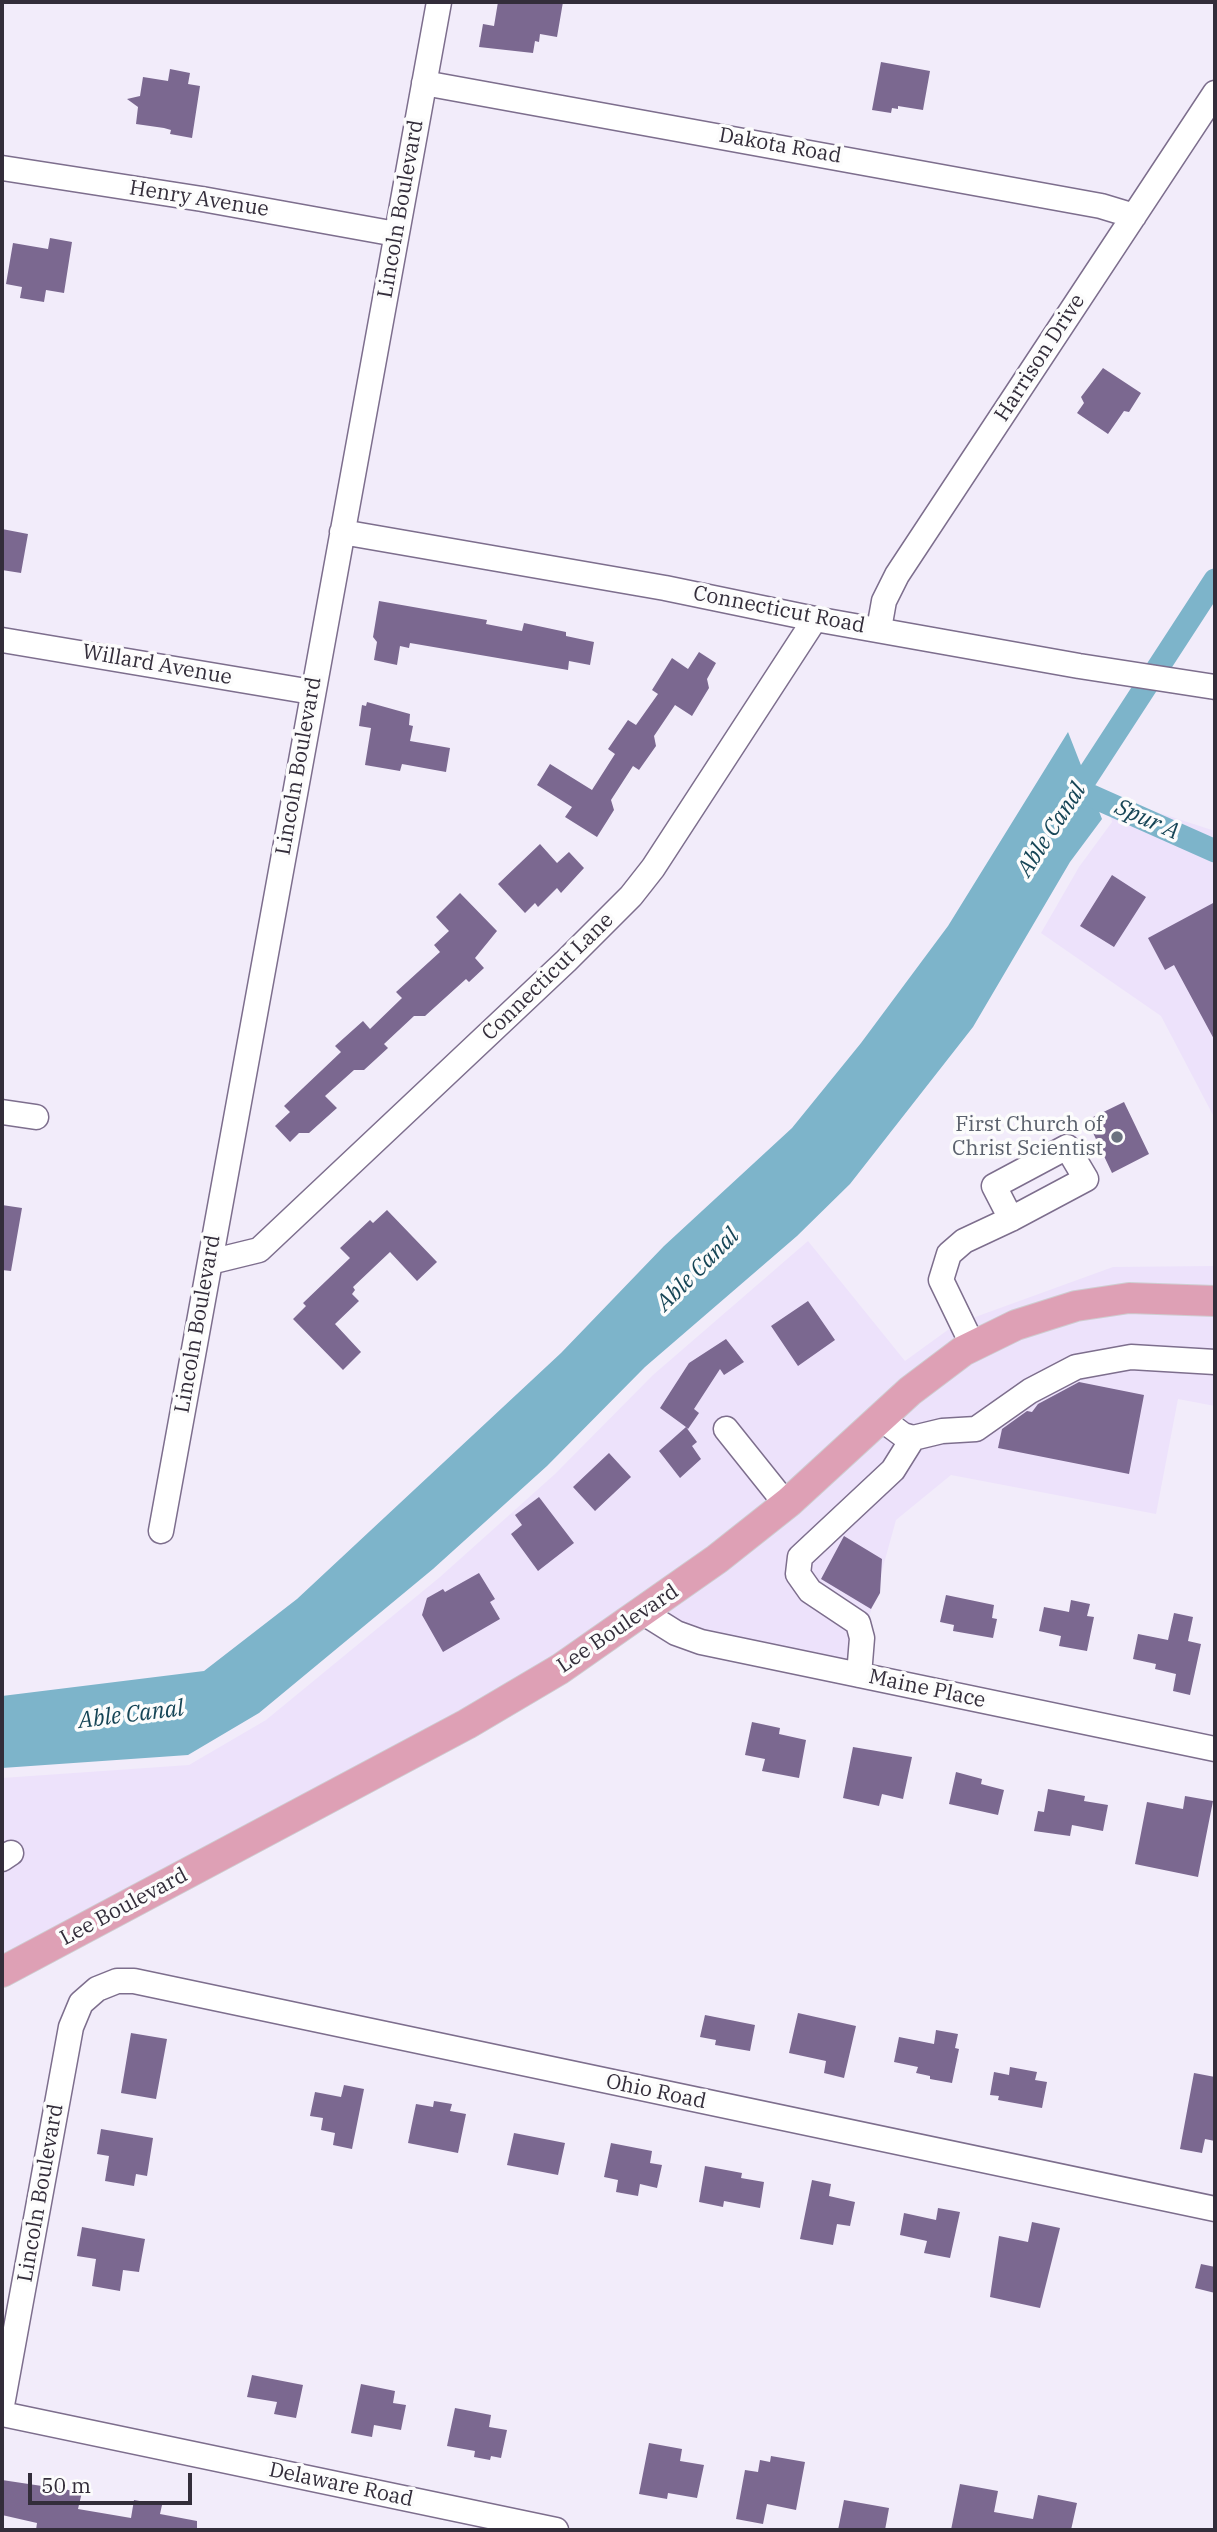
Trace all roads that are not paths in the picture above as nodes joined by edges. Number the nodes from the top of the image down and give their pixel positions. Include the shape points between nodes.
1 (439, 2) edge
2 (424, 83) junction
3 (1215, 93) edge
4 (2, 168) edge
5 (1134, 216) junction
6 (396, 234) junction
7 (342, 532) junction
8 (815, 619) junction
9 (879, 629) junction
10 (2, 640) edge
11 (1215, 687) edge
12 (312, 692) junction
13 (2, 1112) edge
14 (36, 1117) dead end
15 (1010, 1219) dead end
16 (210, 1262) junction
17 (1215, 1301) edge
18 (973, 1346) junction
19 (1215, 1363) edge
20 (880, 1418) junction
21 (726, 1429) dead end
22 (913, 1438) junction
23 (786, 1504) junction
24 (161, 1531) dead end
25 (644, 1613) junction
26 (859, 1675) junction
27 (1215, 1749) edge
28 (2, 1972) edge
29 (97, 1989) joint
30 (1215, 2209) edge
31 (2, 2405) edge
32 (2, 2414) edge
33 (556, 2530) edge

1 - 2 street, Lincoln Boulevard
2 - 5 street, Dakota Road via 1101,206
2 - 6 street, Lincoln Boulevard
3 - 5 street, Harrison Drive
4 - 6 street, Henry Avenue
5 - 9 street, Harrison Drive via 897,575 884,601
6 - 7 street, Lincoln Boulevard
7 - 8 street, Connecticut Road
7 - 12 street, Lincoln Boulevard
8 - 9 street, Connecticut Road
8 - 16 street, Connecticut Lane via 631,896 259,1250
9 - 11 street, Connecticut Road
10 - 12 street, Willard Avenue
12 - 16 street, Lincoln Boulevard
13 - 14 street
15 - 18 street via 964,1241 942,1268 941,1280 950,1303
16 - 24 street, Lincoln Boulevard
17 - 18 main road, Lee Boulevard via 1162,1297 1101,1301 1016,1325
18 - 20 main road, Lee Boulevard
19 - 22 street via 1132,1357 1076,1367 1030,1391 976,1429
20 - 22 street
20 - 23 main road, Lee Boulevard
21 - 23 street
22 - 26 street via 893,1470 800,1557 798,1574 810,1591 858,1623 862,1637
23 - 25 main road, Lee Boulevard
25 - 26 street, Maine Place via 701,1642
25 - 28 main road, Lee Boulevard via 467,1724
26 - 27 street, Maine Place
29 - 30 street, Ohio Road via 117,1981 134,1981
29 - 31 street, Lincoln Boulevard via 81,2003 71,2026
32 - 33 street, Delaware Road

